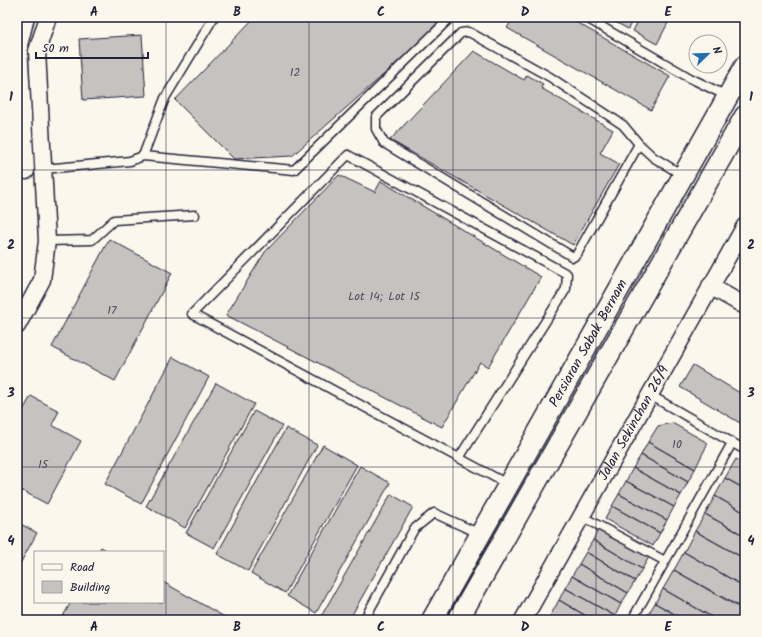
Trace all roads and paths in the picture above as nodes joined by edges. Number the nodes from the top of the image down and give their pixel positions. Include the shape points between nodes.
1 (26, 17) edge
2 (48, 17) edge
3 (214, 17) edge
4 (450, 17) edge
5 (585, 17) edge
6 (745, 66) edge
7 (728, 97) junction
8 (745, 116) edge
9 (639, 144) junction
10 (143, 156) junction
11 (44, 169) junction
12 (22, 171) edge
13 (684, 176) junction
14 (195, 215) dead end
15 (745, 226) edge
16 (47, 241) junction
17 (710, 286) junction
18 (745, 306) edge
19 (17, 326) edge
20 (650, 395) junction
21 (732, 443) junction
22 (745, 450) edge
23 (459, 458) junction
24 (509, 485) junction
25 (581, 516) junction
26 (480, 535) junction
27 (665, 561) junction
28 (364, 620) edge
29 (432, 620) edge
30 (458, 620) edge
31 (523, 620) edge
32 (632, 620) edge

1 - 12 street via 19,45
2 - 11 street via 36,51
3 - 10 lane via 165,98
4 - 10 lane via 294,170
5 - 7 lane
6 - 7 street, Persiaran Sabak Bernam
7 - 13 street, Persiaran Sabak Bernam
8 - 30 street, Persiaran Sabak Bernam
9 - 9 lane via 573,257 384,143 376,129 376,117 461,33 470,32 550,77 617,121
9 - 13 lane via 653,157
10 - 11 lane via 130,161
11 - 12 street
11 - 16 street
13 - 24 street, Persiaran Sabak Bernam
14 - 16 lane via 114,220 92,240
15 - 17 street, Jalan Sekinchan 26/9
16 - 19 street via 42,280
17 - 18 street
17 - 20 street, Jalan Sekinchan 26/9
20 - 21 lane
20 - 25 street, Jalan Sekinchan 26/9
21 - 22 lane
21 - 27 lane
23 - 23 lane via 566,289 567,274 348,155 192,314
23 - 24 lane
24 - 26 street, Persiaran Sabak Bernam
25 - 27 lane
25 - 31 street, Jalan Sekinchan 26/9
26 - 28 lane via 434,513 414,529
26 - 29 street, Persiaran Sabak Bernam
27 - 32 lane

